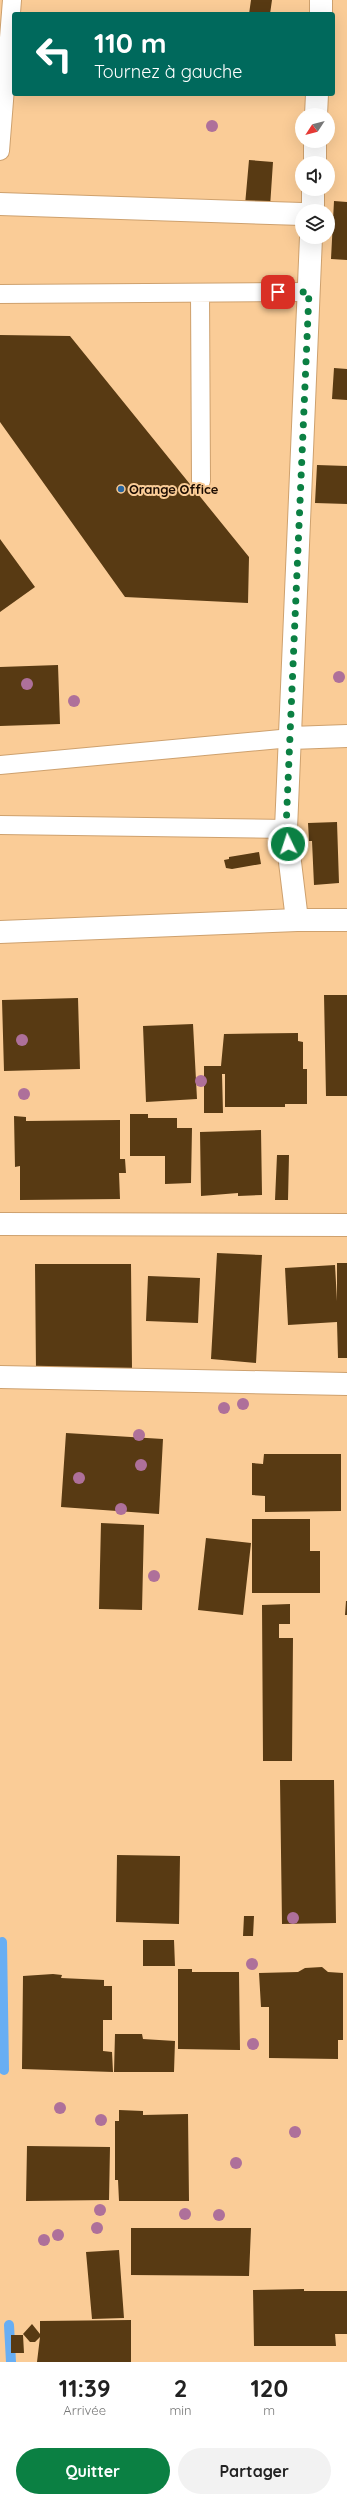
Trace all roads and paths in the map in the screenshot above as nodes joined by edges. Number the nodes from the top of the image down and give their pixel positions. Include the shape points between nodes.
1 (12, 0) edge
2 (321, 0) edge
3 (321, 12) edge
4 (317, 96) edge
5 (316, 108) edge
6 (0, 151) edge
7 (0, 204) edge
8 (295, 214) edge
9 (311, 244) edge
10 (309, 292) junction
11 (200, 293) junction
12 (0, 294) edge
13 (202, 481) dead end
14 (347, 736) edge
15 (291, 738) junction
16 (0, 765) edge
17 (0, 825) edge
18 (286, 829) junction
19 (297, 920) junction
20 (347, 920) edge
21 (0, 932) edge
22 (0, 1224) edge
23 (347, 1225) edge
24 (0, 1377) edge
25 (347, 1384) edge

1 - 6 lane
2 - 3 street
4 - 5 street
7 - 8 street
9 - 10 street
10 - 11 lane
10 - 15 street
11 - 12 lane
11 - 13 lane
14 - 15 street
15 - 16 lane
15 - 18 street
17 - 18 lane
18 - 19 street
19 - 20 street
19 - 21 street
22 - 23 street
24 - 25 street

